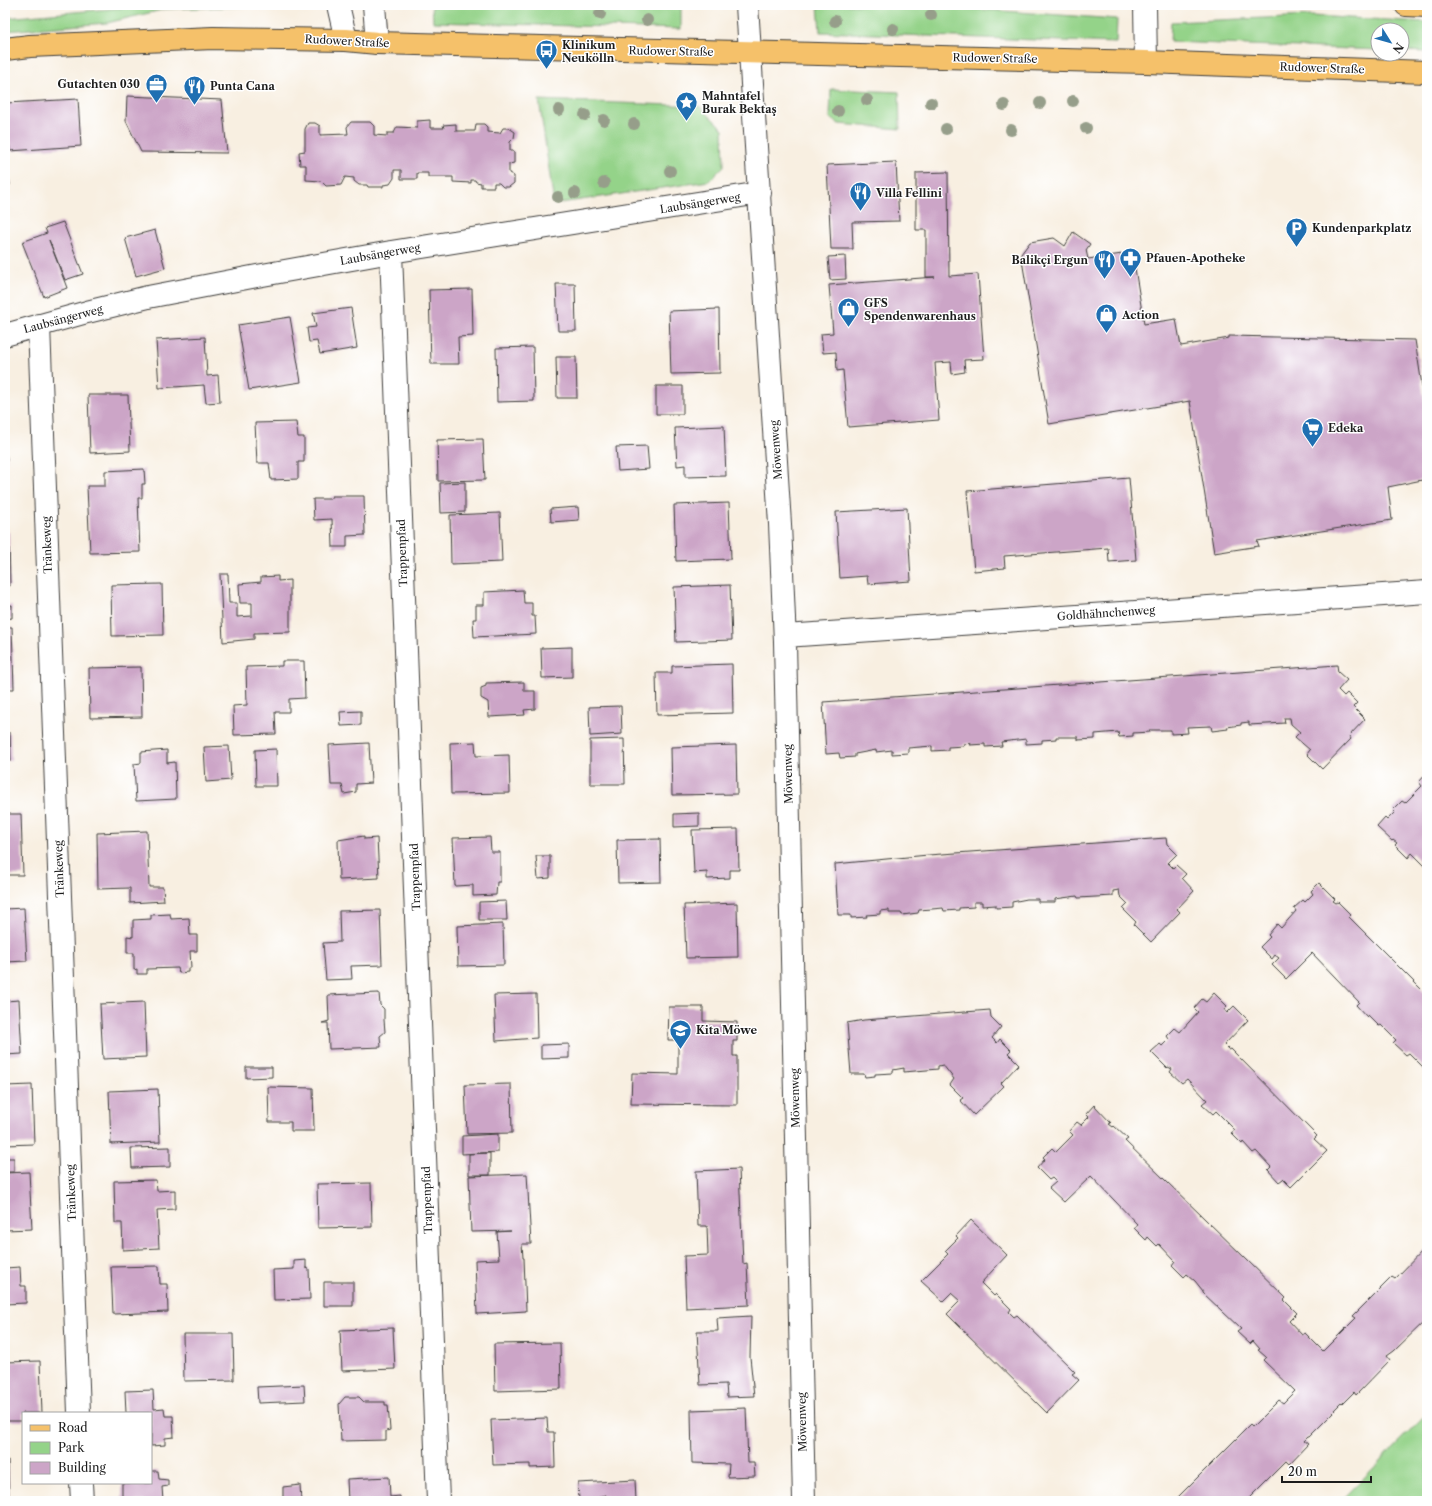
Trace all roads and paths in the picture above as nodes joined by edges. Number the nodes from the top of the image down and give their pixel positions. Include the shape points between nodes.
1 (338, 5) edge
2 (374, 5) edge
3 (747, 5) edge
4 (1145, 5) edge
5 (1406, 5) edge
6 (1427, 6) edge
7 (346, 40) junction
8 (377, 43) junction
9 (5, 49) edge
10 (750, 53) junction
11 (1146, 62) junction
12 (1427, 72) edge
13 (760, 193) junction
14 (391, 252) junction
15 (39, 325) junction
16 (5, 335) edge
17 (1427, 592) edge
18 (785, 636) junction
19 (79, 1412) edge
20 (81, 1484) edge
21 (806, 1499) edge
22 (82, 1501) edge
23 (438, 1501) edge

1 - 7 street
2 - 8 street
3 - 10 street, Möwenweg
4 - 11 street
5 - 6 main road
7 - 8 main road, Rudower Straße
7 - 9 main road, Rudower Straße via 212,38
8 - 10 main road, Rudower Straße
10 - 11 main road, Rudower Straße
10 - 13 street, Möwenweg
11 - 12 main road, Rudower Straße
13 - 14 street, Laubsängerweg
13 - 18 street, Möwenweg
14 - 15 street, Laubsängerweg via 148,297
14 - 23 street, Trappenpfad
15 - 16 street, Laubsängerweg
15 - 19 street, Tränkeweg
17 - 18 street, Goldhähnchenweg
18 - 21 street, Möwenweg
20 - 22 street

